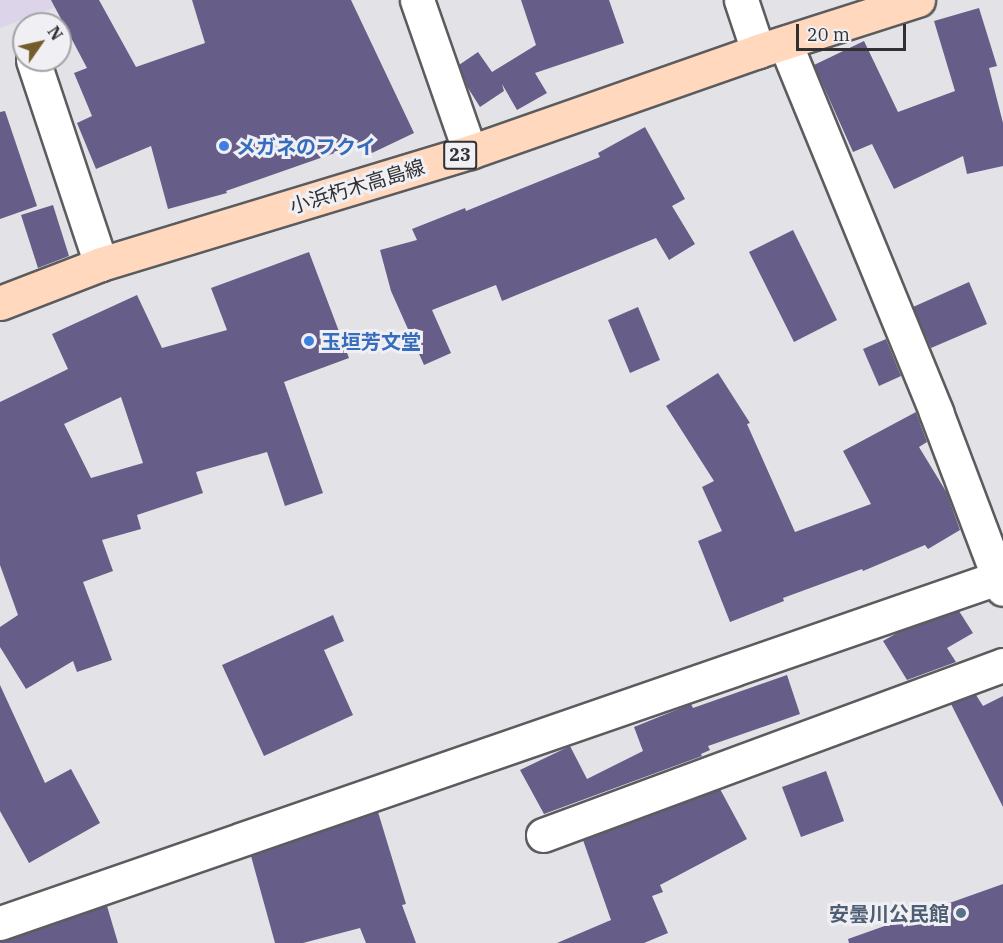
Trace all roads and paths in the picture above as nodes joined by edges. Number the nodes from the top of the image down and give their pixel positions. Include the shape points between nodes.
1 (417, 0) edge
2 (741, 0) edge
3 (918, 0) edge
4 (771, 47) junction
5 (37, 72) edge
6 (470, 152) junction
7 (101, 264) junction
8 (0, 303) edge
9 (1002, 581) edge
10 (1003, 665) edge
11 (543, 835) dead end
12 (0, 923) edge

1 - 6 street
2 - 4 street
3 - 4 main road, 小浜朽木高島線 / 23
4 - 6 main road, 小浜朽木高島線 / 23
4 - 9 street via 936,412
5 - 7 street
6 - 7 main road, 小浜朽木高島線 / 23
7 - 8 main road, 小浜朽木高島線 / 23
9 - 12 street
10 - 11 street

